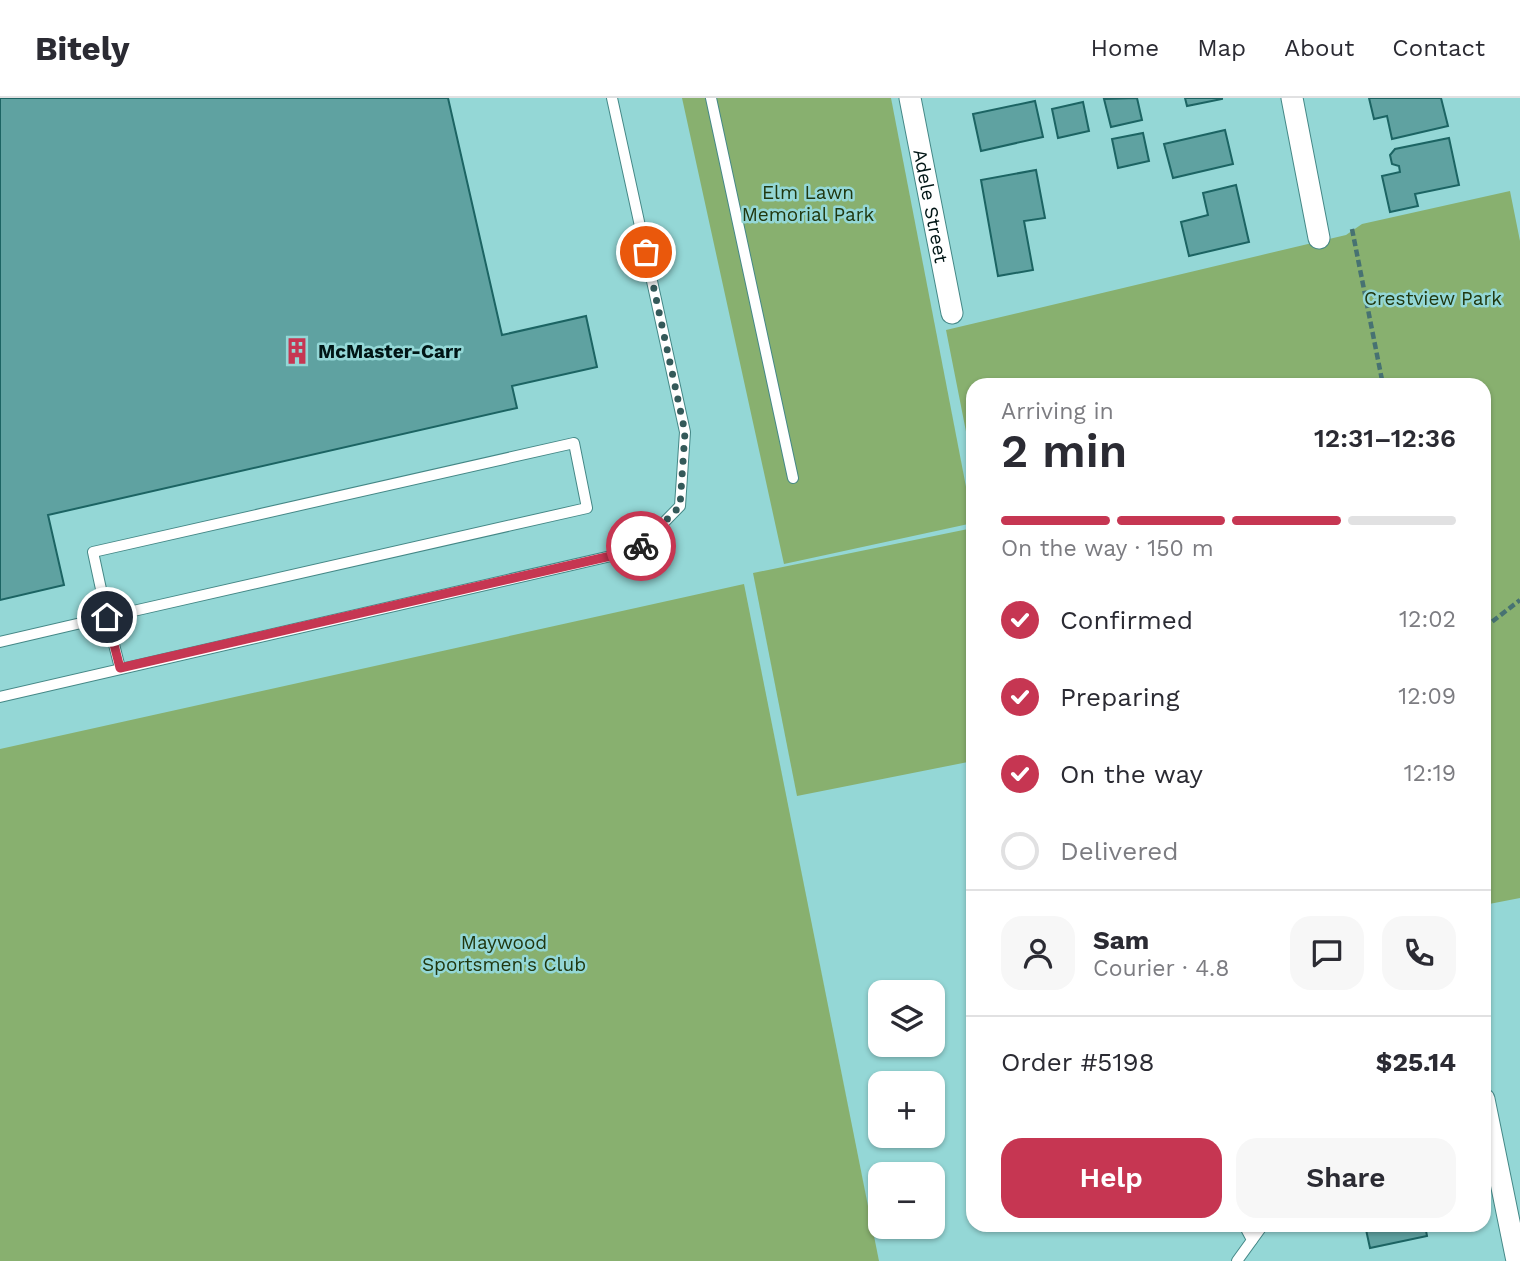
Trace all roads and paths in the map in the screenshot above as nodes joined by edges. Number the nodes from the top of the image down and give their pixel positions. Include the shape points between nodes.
1 (612, 98) edge
2 (711, 98) edge
3 (910, 98) edge
4 (1292, 98) edge
5 (1352, 229) dead end
6 (1320, 238) dead end
7 (952, 313) dead end
8 (1382, 378) edge
9 (793, 478) dead end
10 (1520, 600) edge
11 (107, 617) junction
12 (1491, 623) edge
13 (0, 642) edge
14 (120, 668) junction
15 (0, 697) edge
16 (1491, 1146) edge
17 (1248, 1232) edge
18 (1258, 1232) edge
19 (1252, 1240) junction
20 (1237, 1261) edge
21 (1517, 1261) edge

1 - 14 lane via 685,432 680,506 637,550
2 - 9 lane
3 - 7 street, Adele Street
4 - 6 street
5 - 8 path
10 - 12 path
11 - 11 lane via 93,552 574,443 587,508
11 - 13 lane
11 - 14 lane
14 - 15 lane
16 - 21 street
17 - 19 lane
18 - 19 lane
19 - 20 lane

